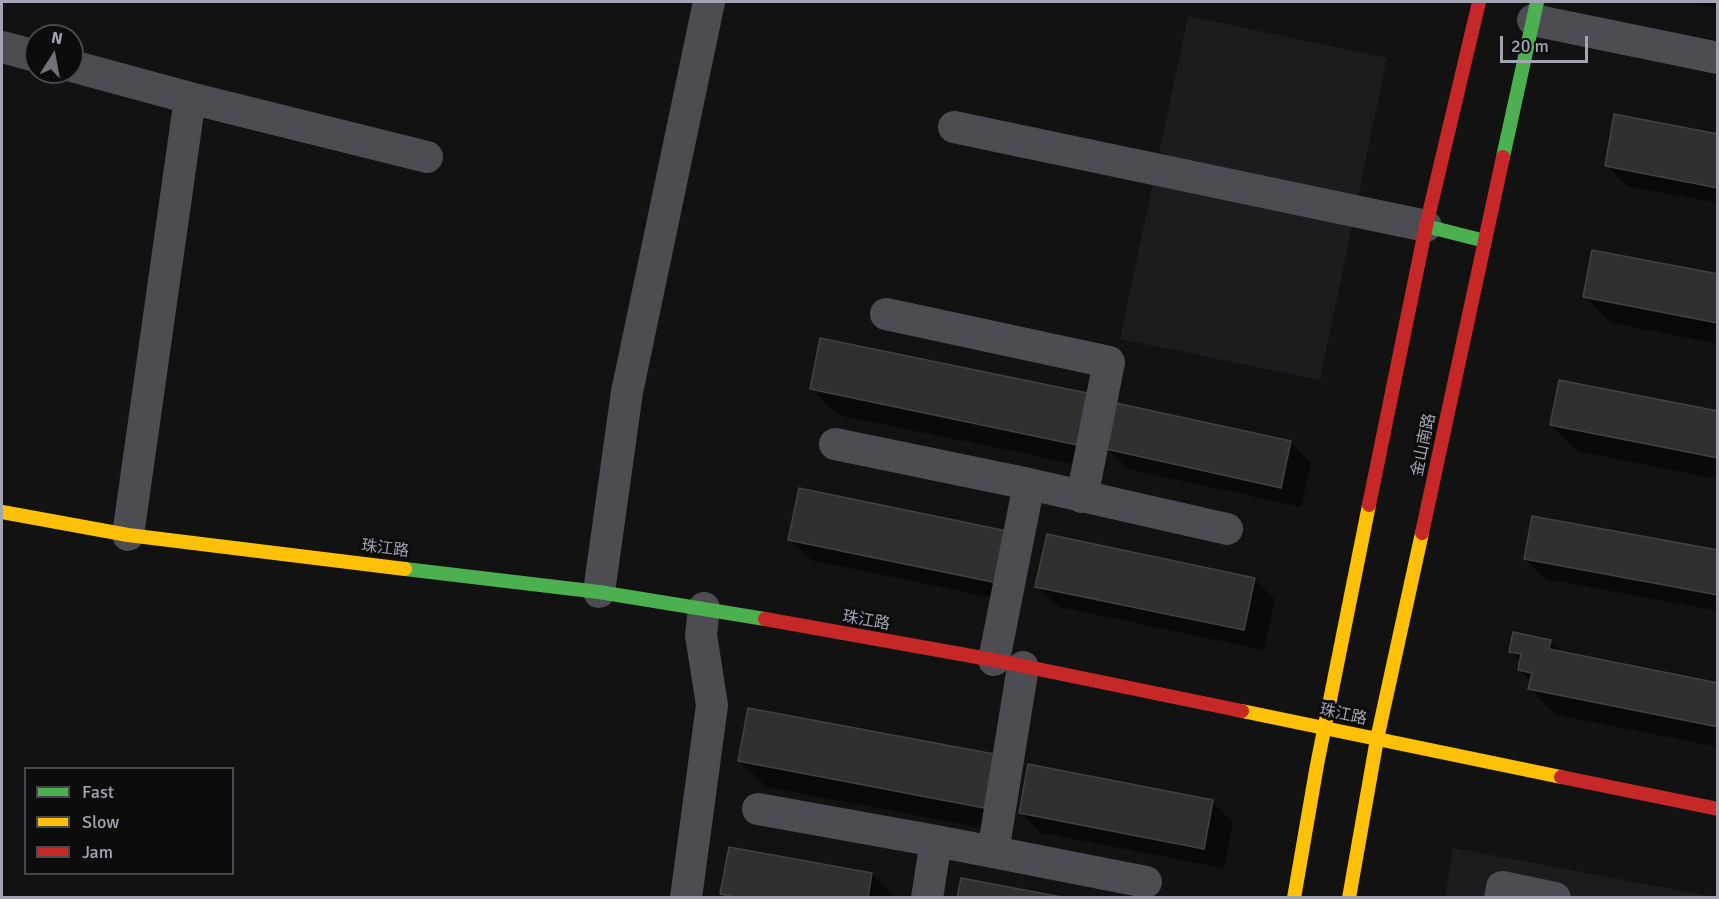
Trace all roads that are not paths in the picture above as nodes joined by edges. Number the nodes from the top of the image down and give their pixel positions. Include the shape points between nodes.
1 (709, 2) edge
2 (1479, 2) edge
3 (1535, 10) edge
4 (2, 47) edge
5 (24, 53) edge
6 (1718, 58) edge
7 (84, 69) edge
8 (190, 98) junction
9 (954, 127) dead end
10 (427, 158) dead end
11 (1426, 226) junction
12 (1485, 241) junction
13 (886, 314) dead end
14 (835, 444) dead end
15 (1029, 484) junction
16 (1082, 497) junction
17 (2, 512) edge
18 (1227, 530) dead end
19 (128, 535) junction
20 (599, 592) junction
21 (704, 608) junction
22 (1008, 664) junction
23 (1325, 729) junction
24 (1377, 739) junction
25 (758, 809) dead end
26 (1718, 809) edge
27 (936, 841) junction
28 (993, 852) junction
29 (1146, 882) dead end
30 (686, 897) edge
31 (927, 897) edge
32 (1294, 897) edge
33 (1348, 897) edge
34 (1500, 897) edge
35 (1556, 897) edge

1 - 20 street via 627,392
2 - 11 main road
3 - 6 street
3 - 12 main road, 金山南路
4 - 5 street
7 - 8 street
8 - 10 street
8 - 19 street
9 - 11 street
11 - 12 main road
11 - 23 main road
12 - 24 main road, 金山南路
13 - 16 street via 1108,362
14 - 15 street
15 - 16 street
15 - 22 street
16 - 18 street
17 - 19 main road, 珠江路
19 - 20 main road, 珠江路
20 - 21 main road, 珠江路
21 - 22 main road, 珠江路
21 - 30 street via 701,635 712,705
22 - 23 main road, 珠江路
22 - 28 street
23 - 24 main road, 珠江路
23 - 32 main road
24 - 26 main road, 珠江路
24 - 33 main road, 金山南路
25 - 27 street
27 - 28 street
27 - 31 street
28 - 29 street
34 - 35 street via 1502,887

